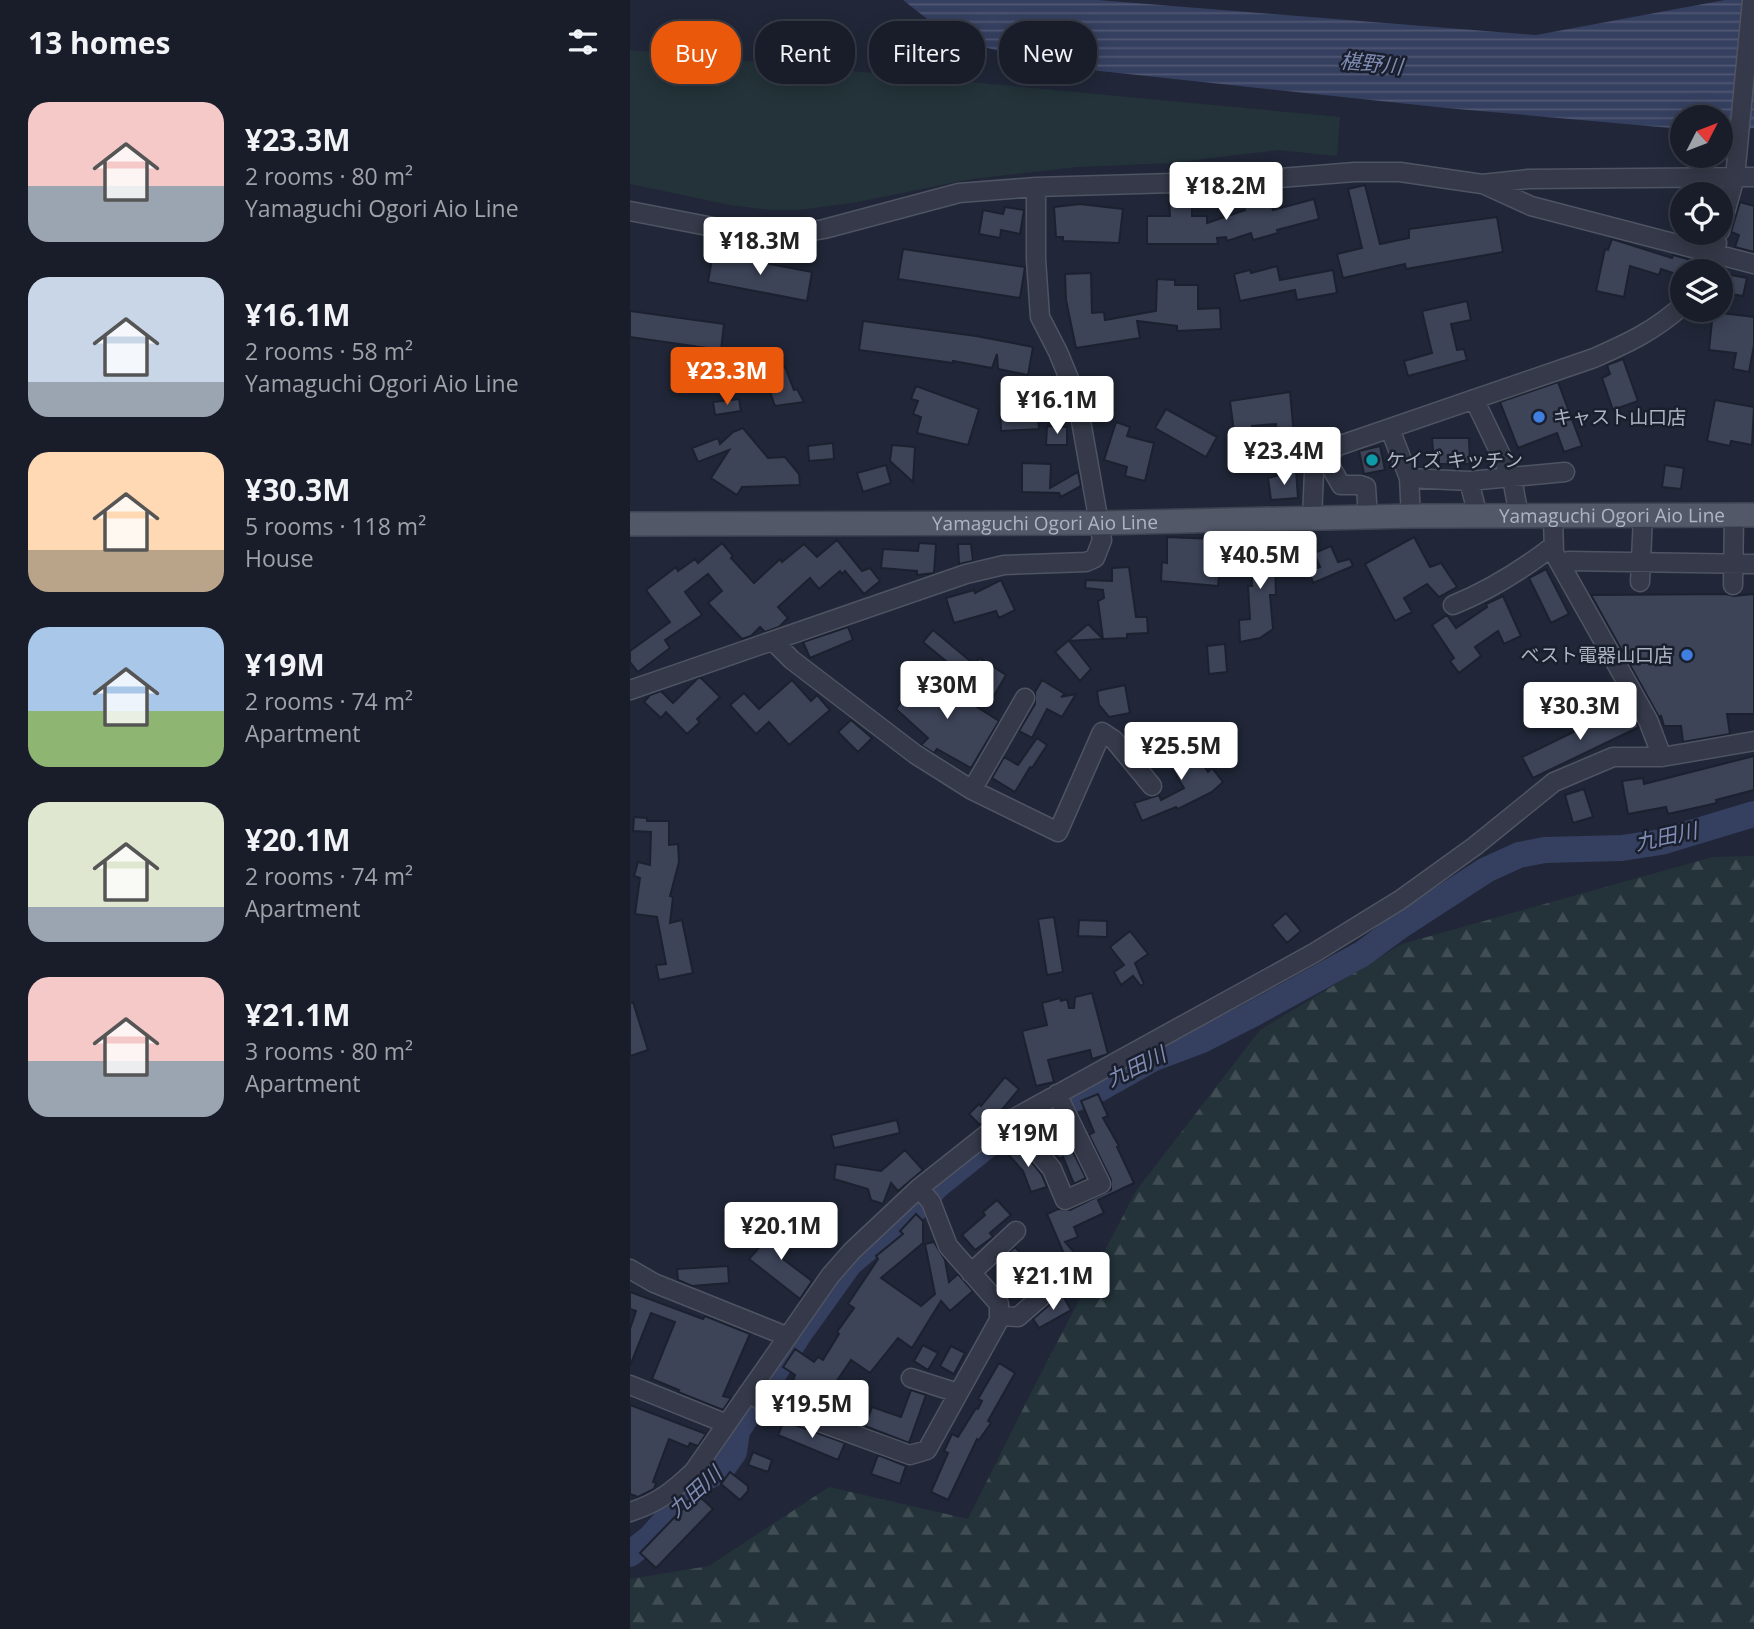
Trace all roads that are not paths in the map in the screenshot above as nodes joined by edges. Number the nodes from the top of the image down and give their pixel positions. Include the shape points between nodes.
1 (1752, 0) edge
2 (1735, 177) junction
3 (1754, 177) edge
4 (1482, 184) junction
5 (1733, 184) edge
6 (1036, 187) junction
7 (630, 211) edge
8 (1716, 245) edge
9 (1714, 254) junction
10 (1712, 259) edge
11 (1754, 264) edge
12 (1670, 317) edge
13 (1474, 399) junction
14 (1390, 429) junction
15 (1324, 455) junction
16 (1565, 472) dead end
17 (1409, 478) junction
18 (1512, 478) junction
19 (1469, 481) junction
20 (1744, 515) edge
21 (1411, 516) junction
22 (1478, 516) junction
23 (1519, 516) junction
24 (1553, 516) junction
25 (1643, 516) junction
26 (1368, 517) junction
27 (1312, 518) junction
28 (1099, 523) junction
29 (630, 524) edge
30 (1553, 546) junction
31 (1568, 561) dead end
32 (1641, 562) junction
33 (1733, 563) junction
34 (1754, 564) edge
35 (1640, 582) dead end
36 (1733, 585) dead end
37 (1453, 605) dead end
38 (773, 641) junction
39 (630, 690) edge
40 (1025, 698) dead end
41 (1754, 741) edge
42 (1662, 757) junction
43 (1152, 786) dead end
44 (972, 790) junction
45 (1060, 1099) junction
46 (1015, 1125) junction
47 (924, 1194) junction
48 (1016, 1231) dead end
49 (630, 1269) edge
50 (971, 1273) junction
51 (1049, 1290) dead end
52 (999, 1317) junction
53 (786, 1336) junction
54 (911, 1378) dead end
55 (630, 1385) edge
56 (958, 1393) junction
57 (754, 1397) junction
58 (727, 1424) junction
59 (630, 1512) edge

1 - 2 street
2 - 3 street
2 - 4 street via 1528,179
2 - 5 street
4 - 6 street via 1366,172
4 - 9 street via 1531,206
6 - 7 street via 959,193 783,236
6 - 28 street via 1040,317 1077,398
8 - 9 street
9 - 10 street
9 - 11 street
12 - 13 street via 1631,342 1594,358
13 - 14 street
13 - 18 street
14 - 15 street
14 - 17 street
15 - 26 street via 1341,485 1366,487
15 - 27 street via 1314,472
16 - 18 street
17 - 19 street
17 - 21 street
18 - 19 street
18 - 23 street
19 - 22 street
20 - 25 main road, Yamaguchi Ogori Aio Line
20 - 33 street
21 - 22 main road, Yamaguchi Ogori Aio Line
21 - 26 main road, Yamaguchi Ogori Aio Line
22 - 23 main road, Yamaguchi Ogori Aio Line
23 - 24 main road, Yamaguchi Ogori Aio Line
24 - 25 main road, Yamaguchi Ogori Aio Line
24 - 30 street
25 - 32 street
26 - 27 main road, Yamaguchi Ogori Aio Line
27 - 28 main road, Yamaguchi Ogori Aio Line
28 - 29 main road, Yamaguchi Ogori Aio Line
28 - 38 street via 1099,550 1086,562 1004,565 966,574
30 - 37 street via 1521,570
30 - 42 street via 1648,720
31 - 32 street
32 - 33 street
32 - 35 street
33 - 34 street
33 - 36 street
38 - 39 street
38 - 44 street via 915,754
40 - 44 street
41 - 42 street
42 - 45 street via 1614,757 1553,782 1400,900
43 - 44 street via 1102,732 1058,832
45 - 46 street
45 - 46 street via 1101,1184 1065,1200 1052,1169
46 - 47 street via 991,1131
47 - 50 street via 948,1246
47 - 53 street via 837,1267
48 - 50 street
49 - 53 street
50 - 52 street via 999,1304
51 - 52 street via 1018,1317
52 - 56 street
53 - 57 street
54 - 56 street
55 - 58 street
56 - 57 street via 927,1450 910,1455
57 - 58 street
58 - 59 street via 687,1478 652,1505

